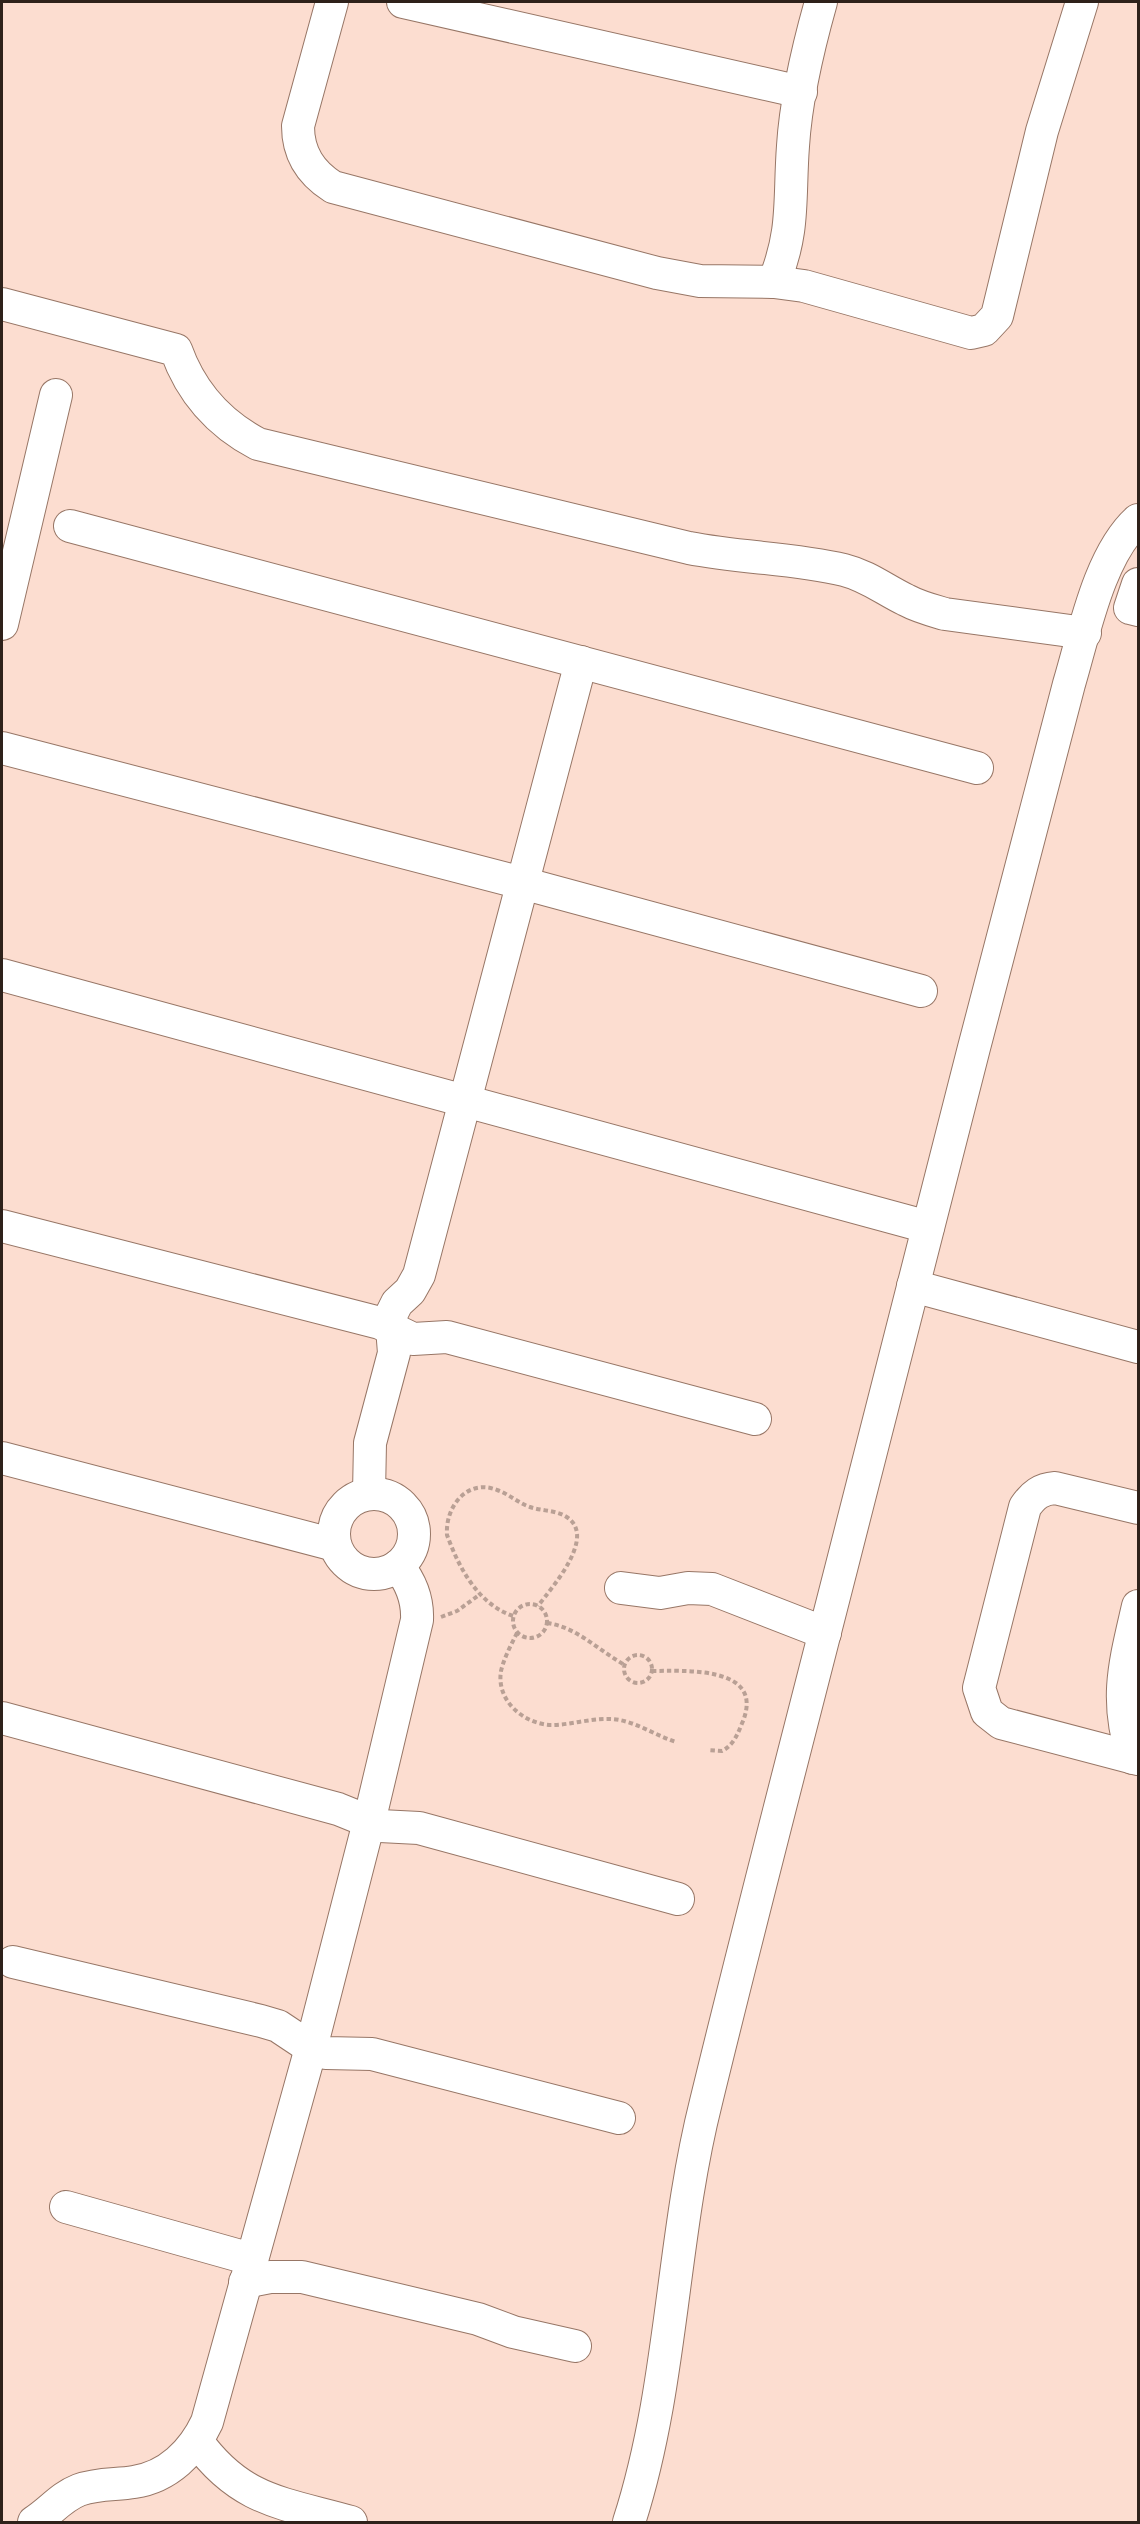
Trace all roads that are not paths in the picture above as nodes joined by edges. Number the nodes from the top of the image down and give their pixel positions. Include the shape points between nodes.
1 (332, 2) edge
2 (403, 2) edge
3 (821, 2) edge
4 (1082, 2) edge
5 (801, 92) junction
6 (774, 282) junction
7 (2, 304) edge
8 (56, 395) dead end
9 (1138, 520) edge
10 (70, 526) dead end
11 (1110, 559) junction
12 (1138, 575) edge
13 (1138, 584) edge
14 (1138, 610) edge
15 (2, 624) edge
16 (1085, 633) junction
17 (581, 662) junction
18 (2, 748) edge
19 (977, 768) dead end
20 (522, 883) junction
21 (2, 975) edge
22 (921, 991) dead end
23 (466, 1102) junction
24 (2, 1226) edge
25 (928, 1227) junction
26 (913, 1286) junction
27 (392, 1328) junction
28 (1138, 1347) edge
29 (754, 1419) dead end
30 (2, 1458) edge
31 (369, 1493) junction
32 (1138, 1508) edge
33 (335, 1545) junction
34 (398, 1566) junction
35 (621, 1588) dead end
36 (1138, 1606) edge
37 (825, 1633) junction
38 (2, 1718) edge
39 (1136, 1758) edge
40 (369, 1822) junction
41 (678, 1899) dead end
42 (13, 1962) dead end
43 (311, 2048) junction
44 (619, 2118) dead end
45 (66, 2207) dead end
46 (248, 2270) junction
47 (575, 2346) dead end
48 (197, 2441) junction
49 (34, 2523) edge
50 (351, 2523) edge
51 (629, 2523) edge

1 - 6 street via 298,137 305,160 333,188 678,278
2 - 5 street
3 - 5 street
4 - 6 street via 1042,131 996,316 990,326 970,333 833,292
5 - 6 street via 793,147 790,225
7 - 16 street via 176,350 188,379 207,406 231,428 258,444 689,548 845,570 885,586 923,608 945,614
8 - 15 street
9 - 11 street
10 - 17 street
11 - 12 street
11 - 16 street
13 - 14 street via 1130,608
16 - 25 street
17 - 19 street
17 - 20 street
18 - 20 street
20 - 22 street
20 - 23 street
21 - 23 street
23 - 25 street
23 - 27 street via 419,1275 393,1309
24 - 27 street
25 - 26 street
26 - 28 street
26 - 37 street
27 - 29 street via 413,1339 447,1337
27 - 31 street via 394,1353 370,1443
30 - 33 street
31 - 33 street via 351,1501 337,1516
31 - 34 street via 399,1502 411,1519 411,1550
32 - 39 street via 1055,1488 1030,1499 979,1688 987,1712 1001,1723
33 - 34 street via 345,1562 361,1572 380,1574
34 - 40 street via 411,1585 418,1607 417,1620
35 - 37 street via 660,1593 712,1589
36 - 39 street via 1121,1692 1126,1737
37 - 51 street via 704,2109 681,2232 659,2401
38 - 40 street via 338,1809
40 - 41 street via 419,1828
40 - 43 street
42 - 43 street via 261,2021 278,2026
43 - 44 street via 336,2054 372,2054
43 - 46 street
45 - 46 street
46 - 47 street via 270,2277 302,2277
46 - 48 street via 207,2422
48 - 49 street via 163,2472 134,2482 100,2484 81,2490 64,2497
48 - 50 street via 221,2470 249,2491

